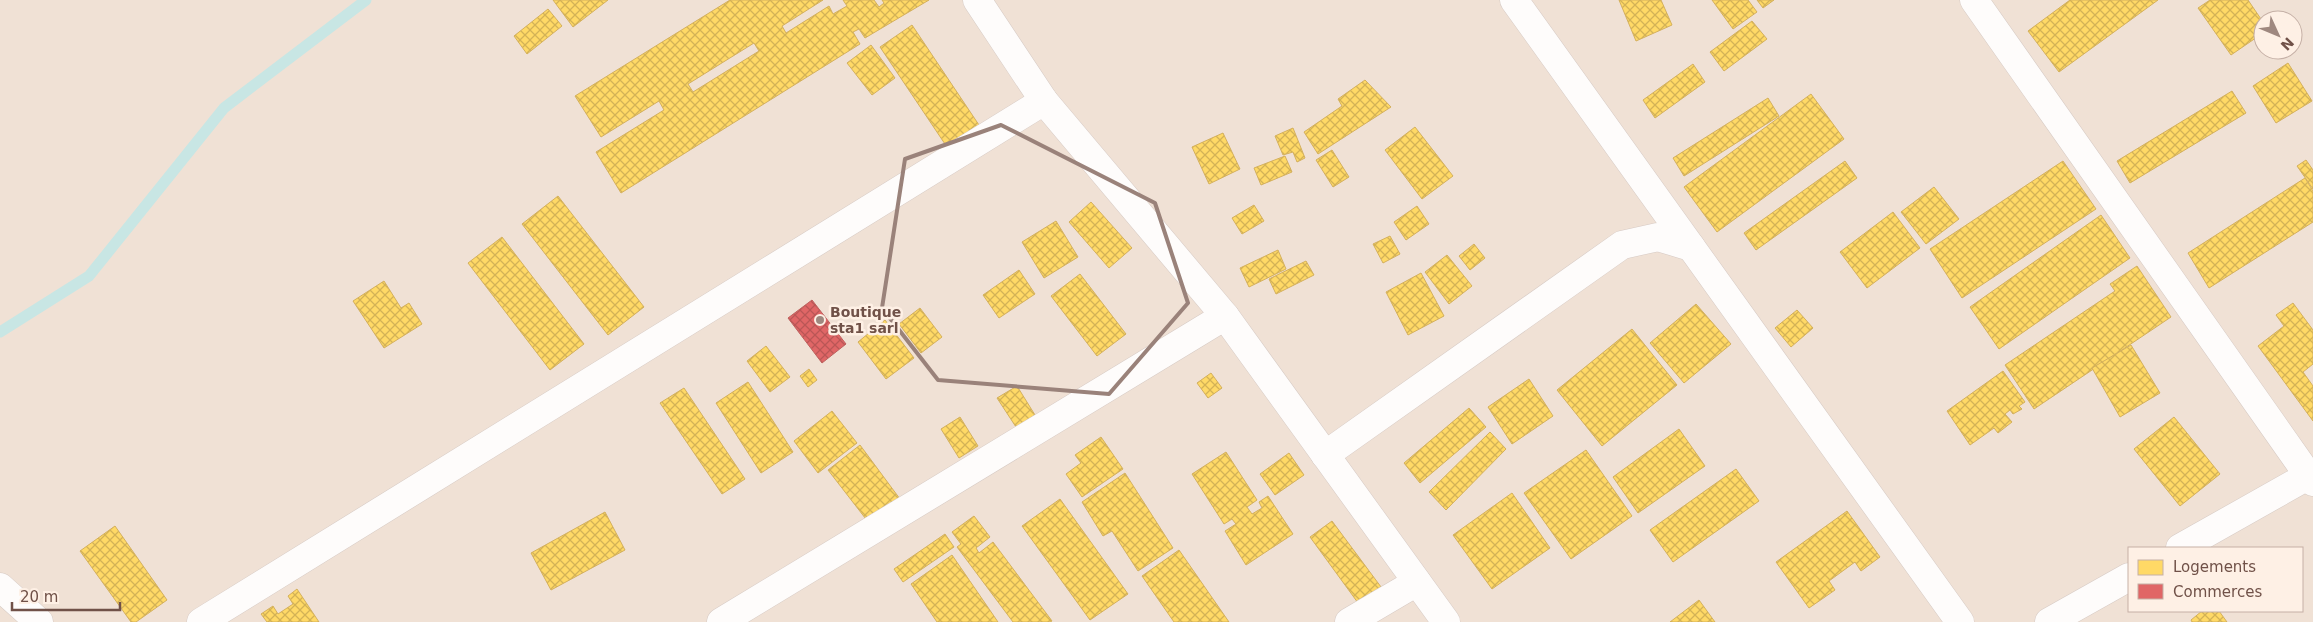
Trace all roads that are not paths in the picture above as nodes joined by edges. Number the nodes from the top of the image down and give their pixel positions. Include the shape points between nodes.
1 (978, 0) edge
2 (1514, 0) edge
3 (1974, 0) edge
4 (1044, 101) junction
5 (1691, 246) junction
6 (1225, 316) junction
7 (1326, 455) junction
8 (2312, 477) edge
9 (2182, 547) edge
10 (2128, 578) edge
11 (1416, 582) junction
12 (0, 587) edge
13 (39, 622) edge
14 (201, 622) edge
15 (721, 622) edge
16 (1349, 622) edge
17 (1446, 622) edge
18 (1960, 622) edge
19 (2049, 622) edge

1 - 4 street
2 - 5 street
3 - 8 street
4 - 6 street
4 - 14 street
5 - 7 street via 1658,237 1622,245
5 - 18 street
6 - 7 street
6 - 15 street
7 - 11 street
8 - 9 street
10 - 19 street
11 - 16 street
11 - 17 street
12 - 13 street

